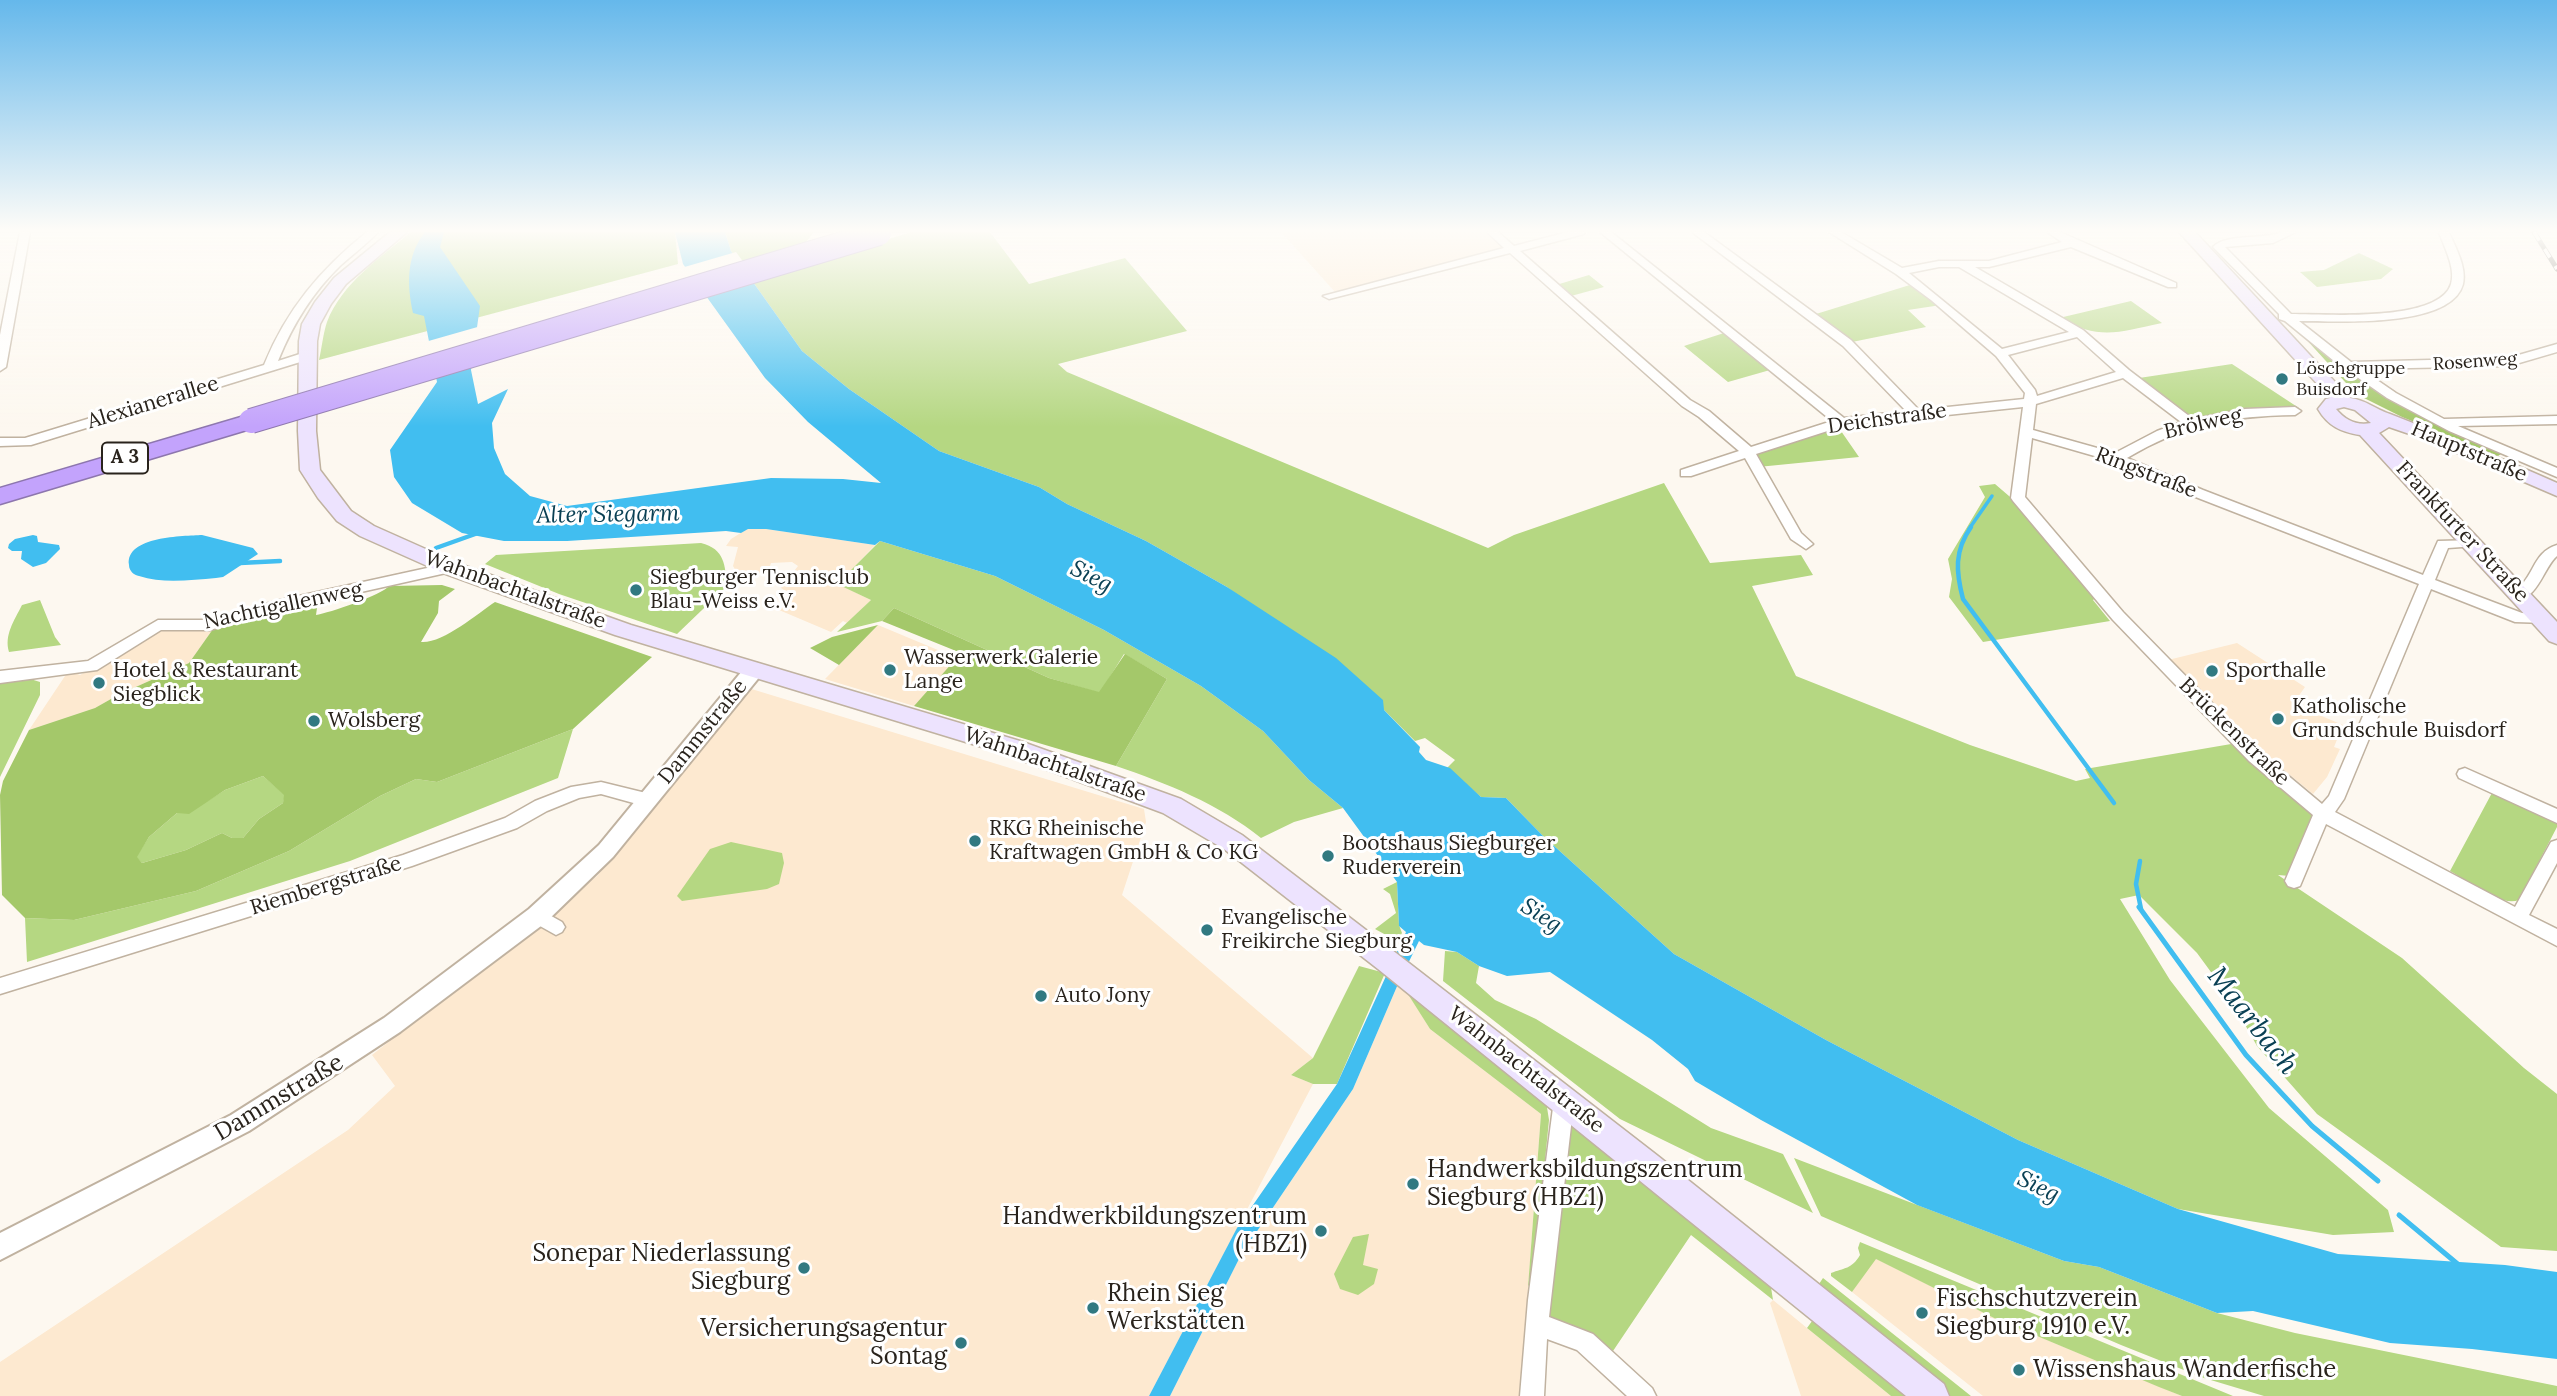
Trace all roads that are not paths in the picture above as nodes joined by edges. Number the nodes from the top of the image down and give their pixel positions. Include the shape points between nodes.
1 (13, 297) edge
2 (306, 297) edge
3 (327, 297) edge
4 (616, 297) edge
5 (652, 297) edge
6 (1566, 297) edge
7 (1686, 297) edge
8 (1786, 297) edge
9 (1935, 297) edge
10 (2018, 297) edge
11 (2248, 297) edge
12 (2266, 297) edge
13 (2448, 297) edge
14 (2287, 316) junction
15 (2267, 317) junction
16 (2079, 333) junction
17 (2557, 348) edge
18 (2000, 353) junction
19 (306, 356) junction
20 (2350, 366) junction
21 (0, 367) edge
22 (269, 367) junction
23 (2124, 373) junction
24 (2030, 401) junction
25 (2344, 401) joint
26 (2295, 411) dead end
27 (247, 412) junction
28 (1915, 413) junction
29 (2557, 420) edge
30 (1841, 422) junction
31 (2189, 422) junction
32 (2443, 422) junction
33 (2373, 424) junction
34 (2027, 432) junction
35 (0, 442) edge
36 (1748, 452) junction
37 (2117, 458) junction
38 (1686, 473) dead end
39 (2557, 473) edge
40 (0, 476) edge
41 (2557, 490) edge
42 (0, 496) edge
43 (2471, 543) junction
44 (1806, 544) dead end
45 (2557, 550) edge
46 (450, 568) junction
47 (2427, 580) junction
48 (2519, 594) junction
49 (2541, 619) junction
50 (2557, 636) edge
51 (754, 670) junction
52 (0, 677) edge
53 (2465, 774) dead end
54 (648, 800) junction
55 (2323, 814) junction
56 (2557, 817) edge
57 (2557, 847) edge
58 (2294, 881) dead end
59 (2519, 917) junction
60 (2557, 938) edge
61 (0, 986) edge
62 (1563, 1100) junction
63 (0, 1247) edge
64 (1538, 1324) junction
65 (1532, 1396) edge
66 (1644, 1396) edge
67 (1932, 1396) edge

1 - 21 street
2 - 22 street via 282,332
3 - 19 main road, Wahnbachtalstraße via 311,324
4 - 27 highway, A 3
5 - 27 highway, A 3, bridge
6 - 36 street
7 - 30 street
8 - 28 street via 1847,342
9 - 18 street
10 - 16 street
11 - 15 main road
12 - 14 street
13 - 14 street via 2433,307 2392,315
14 - 15 street
14 - 20 street
15 - 25 main road
16 - 18 street
16 - 23 street
17 - 20 street, Rosenweg via 2509,362
18 - 24 street via 2031,393
19 - 22 street, Alexianerallee
19 - 46 main road, Wahnbachtalstraße via 310,471 325,494 344,516 367,531
20 - 32 street via 2398,399
22 - 35 street, Alexianerallee via 26,442
23 - 24 street, Deichstraße
23 - 31 street
24 - 28 street, Deichstraße
24 - 34 street
25 - 33 main road via 2328,406 2329,414 2348,426
26 - 31 street, Brölweg via 2238,412
27 - 40 highway, A 3
27 - 42 highway, A 3
28 - 30 street, Deichstraße
29 - 32 street
30 - 36 street, Deichstraße
31 - 37 street, Brölweg via 2150,437
32 - 39 street
33 - 41 main road, Hauptstraße via 2434,436
33 - 43 main road, Frankfurter Straße
34 - 37 street, Ringstraße
34 - 55 street, Brückenstraße via 2018,498 2118,616 2255,757
36 - 38 street, Deichstraße
36 - 44 street via 1796,536
37 - 47 street, Ringstraße
43 - 47 street via 2443,544
43 - 48 main road, Frankfurter Straße
45 - 48 street via 2545,557 2526,592
46 - 51 main road, Wahnbachtalstraße
46 - 52 street, Nachtigallenweg via 210,625 158,625 92,666
47 - 49 street, Ringstraße via 2520,618
47 - 55 street via 2336,799
48 - 49 main road, Frankfurter Straße
49 - 50 main road, Frankfurter Straße
51 - 54 street, Dammstraße
51 - 62 main road, Wahnbachtalstraße via 1012,747 1172,806 1233,842
53 - 56 street
54 - 61 street, Riembergstraße via 601,788 577,792 510,823 406,861
54 - 63 street, Dammstraße via 546,921 286,1094 190,1151
55 - 58 street
55 - 59 street, Brückenstraße
57 - 59 street
59 - 60 street, Brückenstraße
62 - 64 street
62 - 67 main road, Wahnbachtalstraße
64 - 65 street
64 - 66 street via 1585,1342

